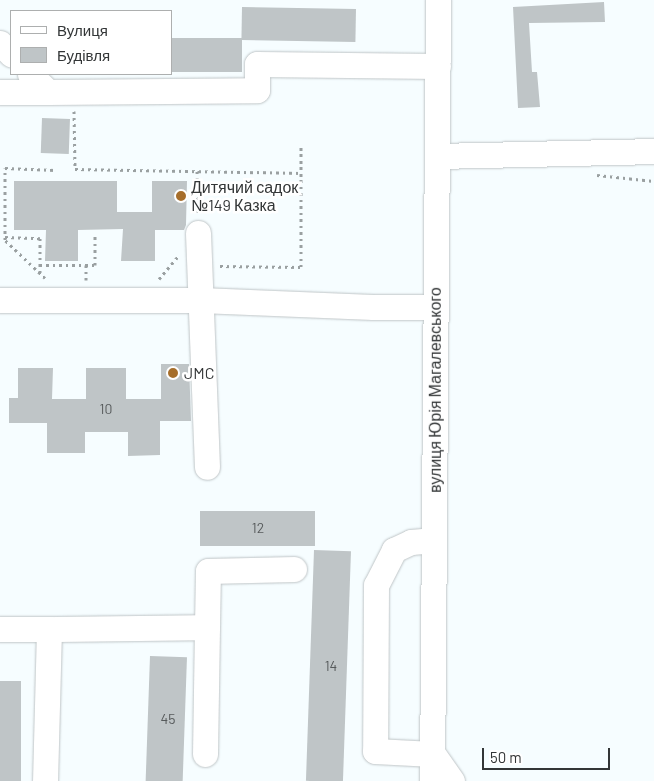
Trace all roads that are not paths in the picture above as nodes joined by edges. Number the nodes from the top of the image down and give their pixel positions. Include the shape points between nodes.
1 (438, 0) edge
2 (0, 43) edge
3 (10, 53) edge
4 (438, 66) junction
5 (31, 75) edge
6 (0, 92) edge
7 (48, 92) junction
8 (654, 151) edge
9 (437, 156) junction
10 (198, 232) road end
11 (0, 300) edge
12 (200, 300) junction
13 (435, 307) junction
14 (207, 467) dead end
15 (434, 540) junction
16 (294, 569) dead end
17 (207, 627) junction
18 (49, 629) junction
19 (0, 630) edge
20 (205, 754) dead end
21 (433, 754) junction
22 (45, 781) edge
23 (432, 781) edge
24 (452, 781) edge

1 - 4 street, вулиця Юрія Магалевського
2 - 3 street
4 - 7 street via 257,64 257,90
4 - 9 street, вулиця Юрія Магалевського
5 - 7 street
6 - 7 street
8 - 9 street
9 - 13 street, вулиця Юрія Магалевського
10 - 12 street
11 - 12 street
12 - 13 street
12 - 14 street
13 - 15 street, вулиця Юрія Магалевського
15 - 21 street, вулиця Юрія Магалевського
15 - 21 street via 411,542 394,550 376,585 374,750
16 - 17 street via 208,571
17 - 18 street
17 - 20 street
18 - 19 street
18 - 22 street
21 - 23 street, вулиця Юрія Магалевського
21 - 24 street

